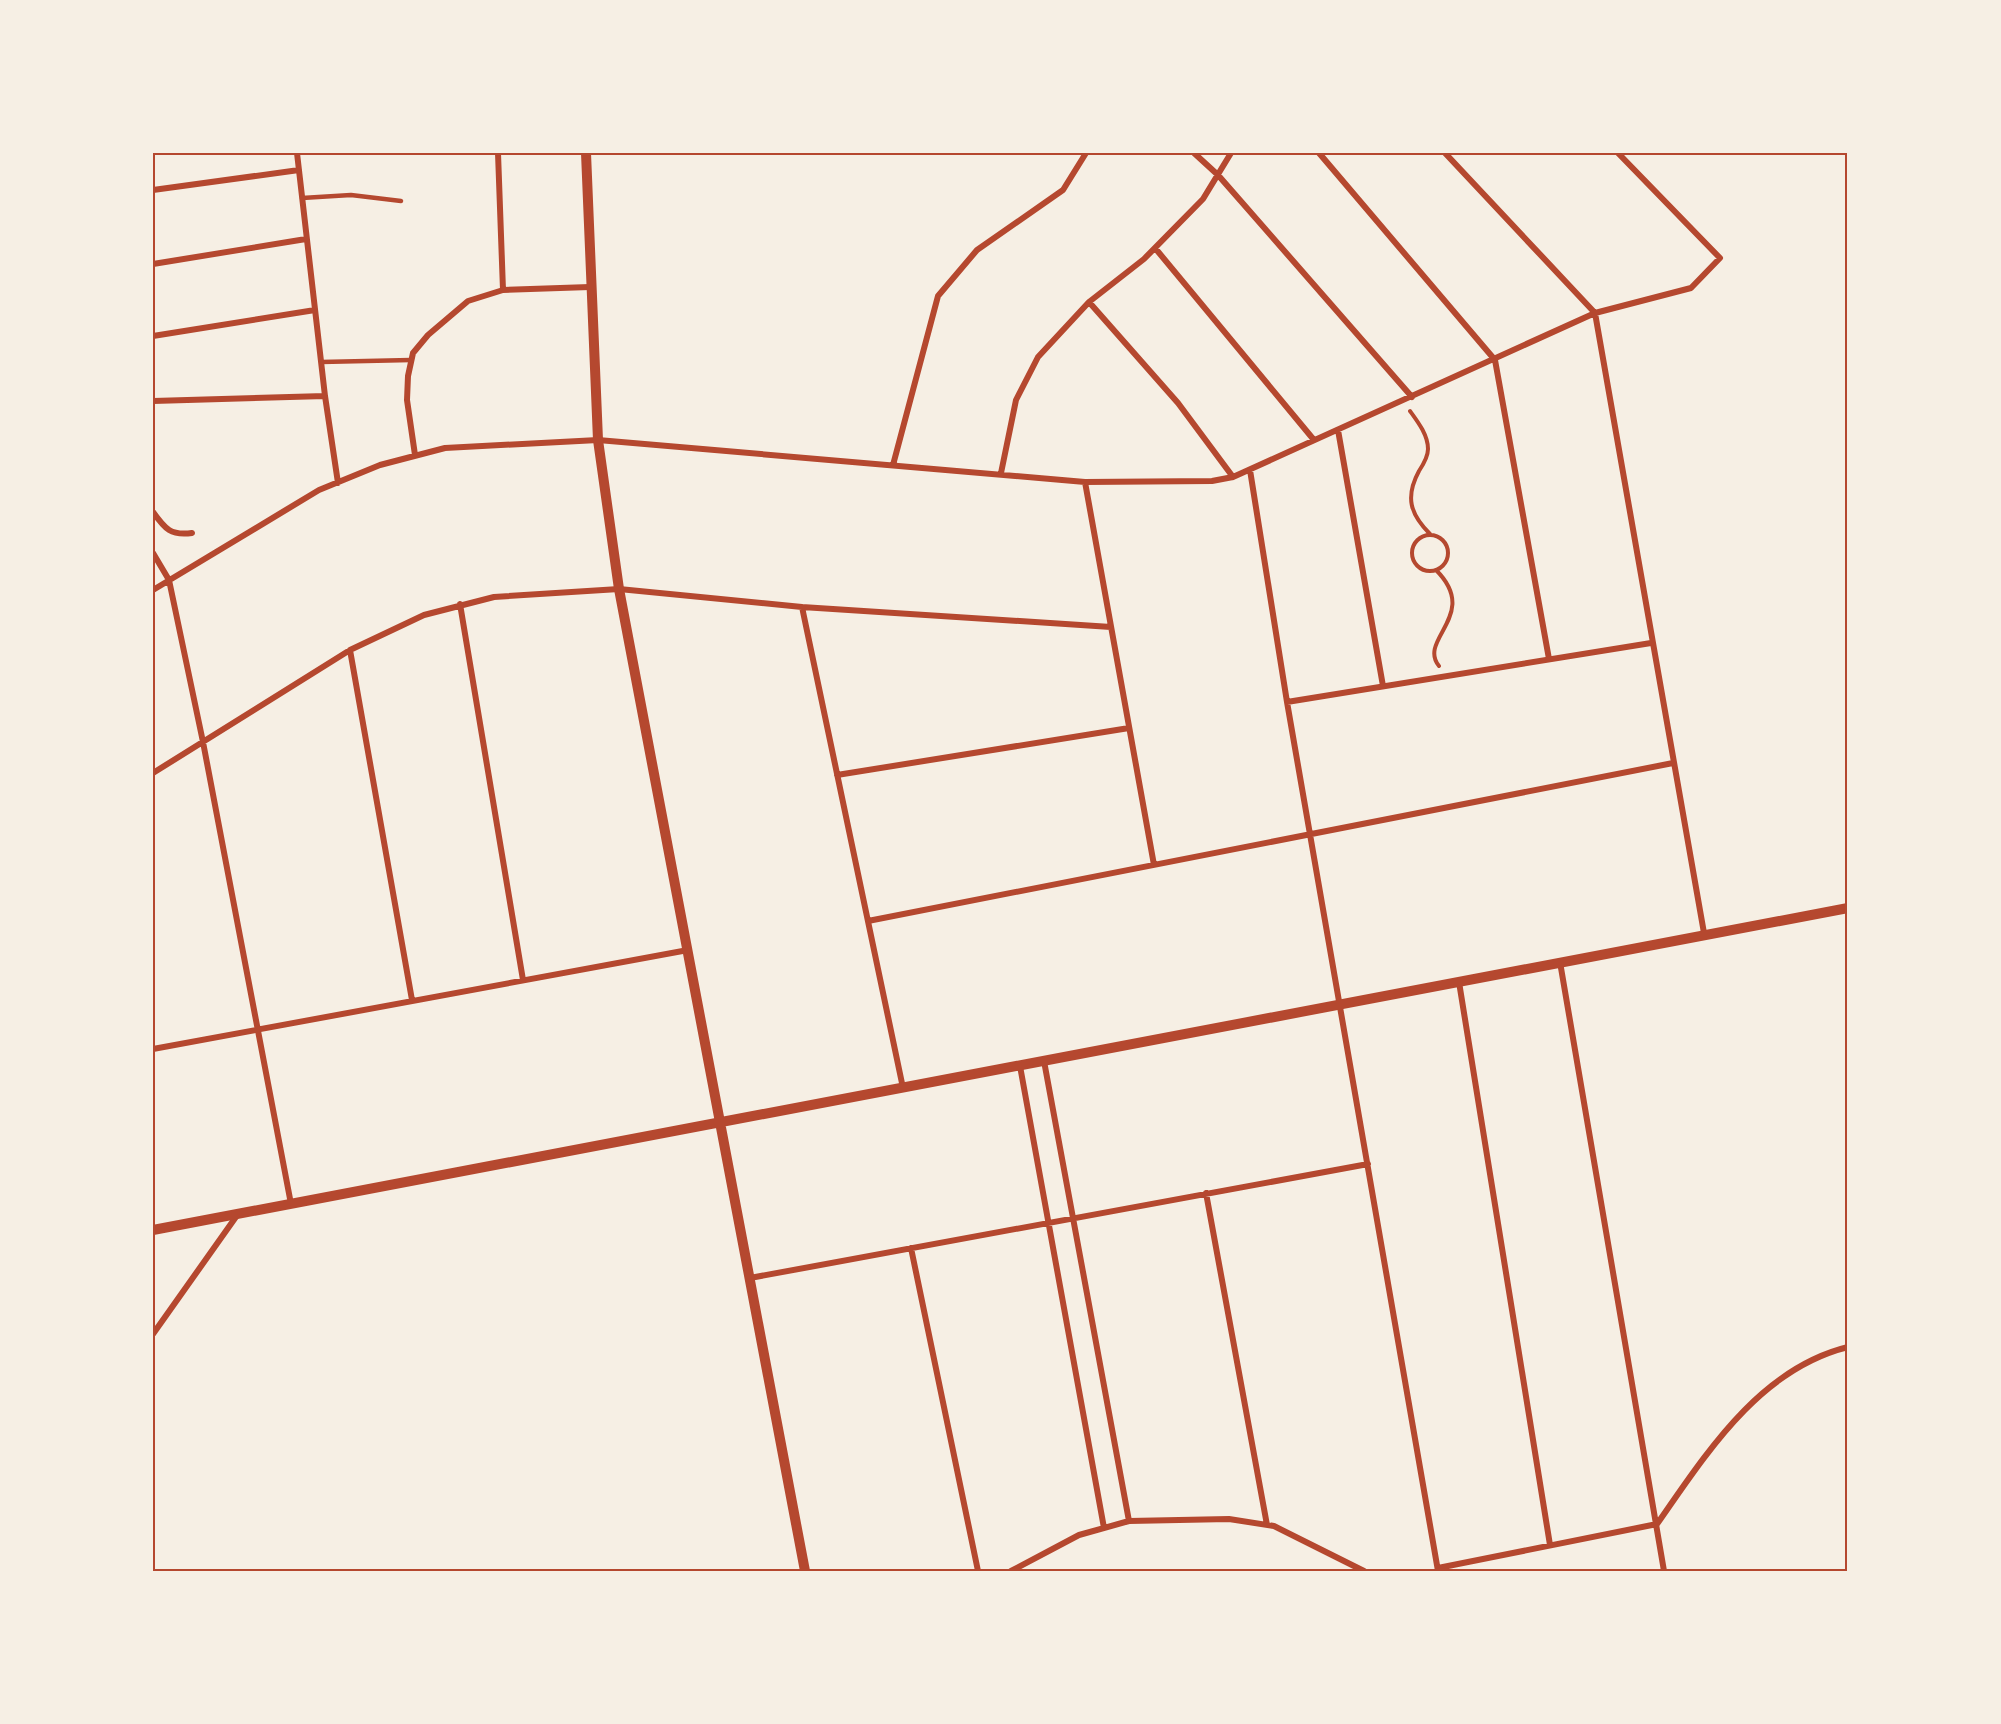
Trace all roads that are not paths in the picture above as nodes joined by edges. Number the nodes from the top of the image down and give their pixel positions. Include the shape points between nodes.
1 (297, 153) edge
2 (498, 153) edge
3 (586, 153) edge
4 (1086, 153) edge
5 (1194, 153) edge
6 (1231, 153) edge
7 (1319, 153) edge
8 (1445, 153) edge
9 (1618, 153) edge
10 (299, 170) junction
11 (1218, 175) junction
12 (153, 190) edge
13 (302, 198) junction
14 (401, 201) dead end
15 (306, 239) junction
16 (1155, 248) junction
17 (153, 264) edge
18 (590, 287) junction
19 (503, 291) junction
20 (1089, 302) junction
21 (315, 310) junction
22 (1594, 313) junction
23 (153, 336) edge
24 (411, 360) junction
25 (1495, 360) junction
26 (321, 362) junction
27 (325, 396) junction
28 (1412, 397) junction
29 (153, 401) edge
30 (1338, 430) junction
31 (598, 440) junction
32 (1314, 440) junction
33 (415, 455) junction
34 (892, 465) junction
35 (1250, 470) junction
36 (1001, 473) junction
37 (1233, 477) junction
38 (1085, 482) junction
39 (338, 483) junction
40 (153, 512) edge
41 (192, 533) dead end
42 (153, 553) edge
43 (170, 580) junction
44 (619, 589) junction
45 (153, 590) edge
46 (460, 604) junction
47 (802, 607) junction
48 (1111, 627) junction
49 (1651, 643) junction
50 (350, 650) junction
51 (1549, 659) junction
52 (1383, 686) junction
53 (1287, 702) junction
54 (1129, 728) junction
55 (203, 742) junction
56 (1673, 764) junction
57 (153, 773) edge
58 (837, 775) junction
59 (1310, 834) junction
60 (1154, 865) junction
61 (1848, 908) edge
62 (868, 921) junction
63 (1704, 933) junction
64 (688, 950) junction
65 (1560, 961) junction
66 (523, 980) junction
67 (1458, 981) junction
68 (412, 1000) junction
69 (1340, 1004) junction
70 (258, 1028) junction
71 (153, 1049) edge
72 (1044, 1061) junction
73 (1020, 1066) junction
74 (904, 1088) junction
75 (721, 1124) junction
76 (1368, 1164) junction
77 (1206, 1193) junction
78 (291, 1204) junction
79 (238, 1214) junction
80 (1073, 1218) junction
81 (1048, 1222) junction
82 (153, 1230) edge
83 (911, 1248) junction
84 (750, 1278) junction
85 (153, 1334) edge
86 (1848, 1347) edge
87 (1129, 1521) junction
88 (1657, 1524) junction
89 (1267, 1525) junction
90 (1104, 1528) junction
91 (1550, 1545) junction
92 (1438, 1569) edge
93 (805, 1571) edge
94 (978, 1571) edge
95 (1011, 1571) edge
96 (1364, 1571) edge
97 (1664, 1571) edge

1 - 10 street
2 - 19 street
3 - 18 street
4 - 34 street via 1063,190 977,250 938,296
5 - 11 street
6 - 11 street
7 - 25 street
8 - 22 street
9 - 22 street via 1720,258 1691,288
10 - 12 street
10 - 13 street
11 - 16 street via 1203,199
11 - 28 street
13 - 14 lane via 351,195
13 - 15 street
15 - 17 street
15 - 21 street
16 - 20 street
16 - 32 street
18 - 19 street
18 - 31 street
19 - 24 street via 468,301 451,313 428,335
20 - 36 street via 1038,357 1016,400
20 - 37 street via 1178,403
21 - 23 street
21 - 26 street
22 - 25 street
22 - 49 street
24 - 26 lane
24 - 33 street via 408,400
25 - 28 street
25 - 51 street
26 - 27 street
27 - 29 street
27 - 39 street
28 - 30 street
30 - 32 street
30 - 52 street
31 - 33 street via 445,448
31 - 34 street
31 - 44 street
32 - 35 street
33 - 39 street
34 - 36 street
35 - 37 street
35 - 53 street
36 - 38 street
37 - 38 street via 1212,481
38 - 48 street
39 - 43 street via 319,490
40 - 41 street via 173,534
42 - 43 street
43 - 45 street
43 - 55 street
44 - 46 street via 495,597
44 - 47 street
44 - 64 street
46 - 50 street via 424,615
46 - 66 street
47 - 48 street
47 - 58 street
48 - 54 street
49 - 51 street
49 - 56 street
50 - 55 street
50 - 68 street
51 - 52 street
52 - 53 street
53 - 59 street
54 - 58 street
54 - 60 street
55 - 57 street
55 - 70 street
56 - 59 street
56 - 63 street
58 - 62 street
59 - 60 street
59 - 69 street
60 - 62 street
61 - 63 street
62 - 74 street
63 - 65 street
64 - 66 street
64 - 75 street
65 - 67 street
65 - 88 street
66 - 68 street
67 - 69 street
67 - 91 street
68 - 70 street
69 - 72 street
69 - 76 street
70 - 71 street
70 - 78 street
72 - 73 street
72 - 80 street
73 - 74 street
73 - 81 street
74 - 75 street
75 - 78 street
75 - 84 street
76 - 77 street
76 - 92 street
77 - 80 street
77 - 89 street
78 - 79 street
79 - 82 street
79 - 85 street
80 - 81 street
80 - 87 street
81 - 83 street
81 - 90 street
83 - 84 street
83 - 94 street
84 - 93 street
86 - 88 street via 1835,1350 1769,1386 1716,1440
87 - 89 street via 1229,1519
87 - 90 street
88 - 91 street
88 - 97 street
89 - 96 street
90 - 95 street via 1079,1535
91 - 92 street

